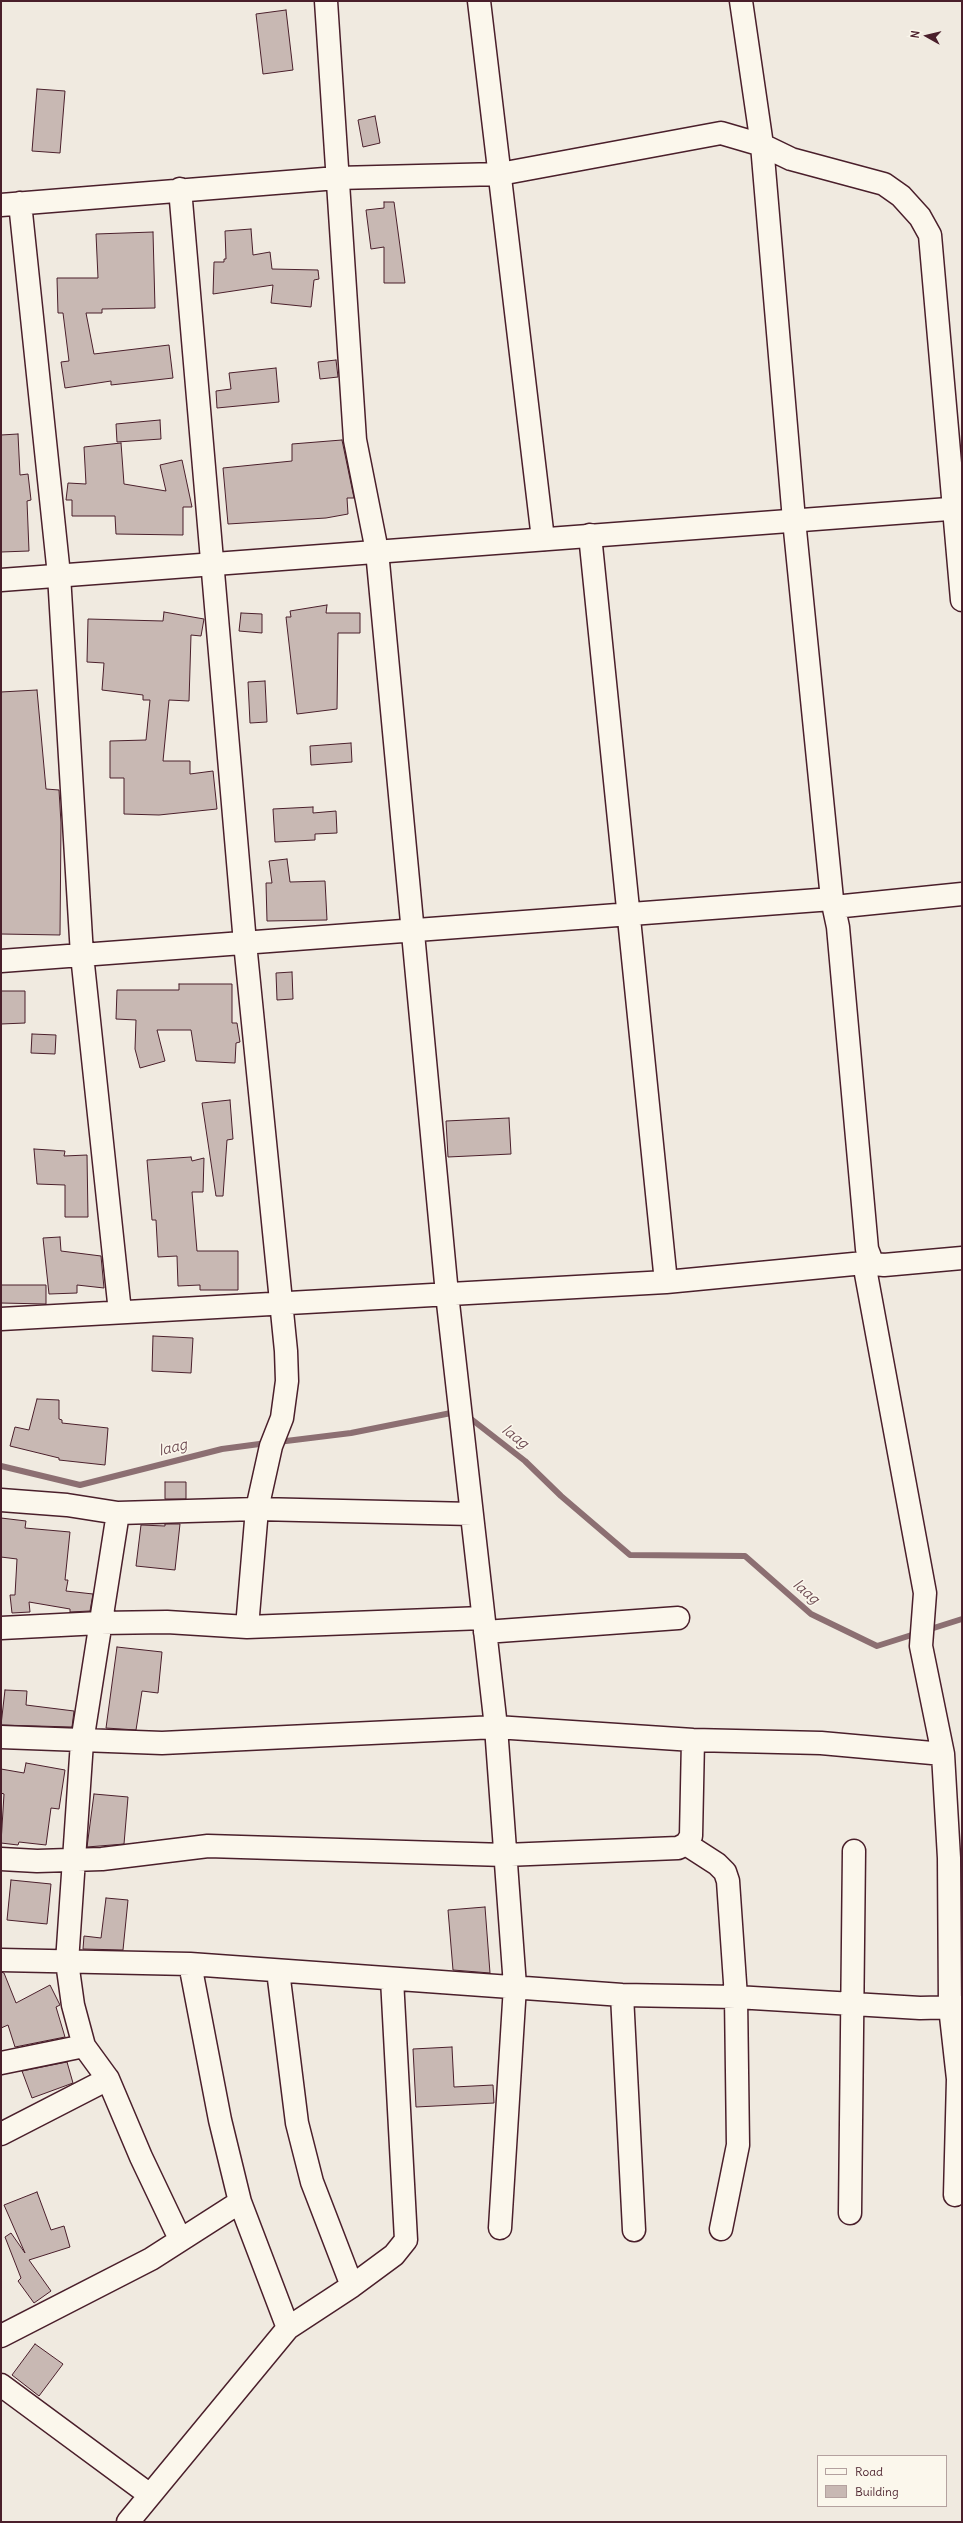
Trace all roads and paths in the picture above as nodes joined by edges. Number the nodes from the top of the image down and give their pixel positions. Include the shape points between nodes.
1 (326, 1) edge
2 (479, 1) edge
3 (741, 1) edge
4 (762, 145) junction
5 (500, 174) junction
6 (338, 178) junction
7 (180, 189) junction
8 (10, 204) edge
9 (959, 508) edge
10 (794, 520) junction
11 (590, 536) junction
12 (543, 539) junction
13 (377, 551) junction
14 (212, 563) junction
15 (59, 575) junction
16 (1, 580) edge
17 (962, 600) edge
18 (962, 894) edge
19 (833, 903) junction
20 (629, 914) junction
21 (412, 930) junction
22 (245, 943) junction
23 (82, 955) junction
24 (1, 961) edge
25 (962, 1258) edge
26 (868, 1262) junction
27 (666, 1282) junction
28 (447, 1294) junction
29 (280, 1303) junction
30 (120, 1312) junction
31 (1, 1319) edge
32 (1, 1500) edge
33 (257, 1509) junction
34 (118, 1513) junction
35 (472, 1514) junction
36 (678, 1618) dead end
37 (100, 1623) junction
38 (484, 1625) junction
39 (248, 1627) junction
40 (1, 1628) edge
41 (496, 1727) junction
42 (1, 1737) edge
43 (693, 1740) junction
44 (82, 1742) junction
45 (943, 1754) junction
46 (686, 1844) junction
47 (854, 1851) dead end
48 (505, 1855) junction
49 (1, 1859) edge
50 (73, 1860) junction
51 (1, 1960) edge
52 (67, 1962) junction
53 (190, 1964) junction
54 (278, 1970) junction
55 (392, 1979) junction
56 (515, 1986) junction
57 (622, 1996) junction
58 (736, 1996) junction
59 (851, 2004) junction
60 (956, 2007) edge
61 (84, 2046) junction
62 (1, 2063) edge
63 (108, 2079) junction
64 (1, 2134) edge
65 (955, 2195) dead end
66 (240, 2202) junction
67 (850, 2213) dead end
68 (500, 2228) dead end
69 (721, 2228) dead end
70 (634, 2230) dead end
71 (180, 2239) junction
72 (352, 2286) junction
73 (288, 2328) junction
74 (1, 2336) edge
75 (1, 2385) edge
76 (150, 2496) junction
77 (128, 2522) edge

1 - 6 street
2 - 5 street
3 - 4 street
4 - 5 street via 721,133
4 - 9 street via 791,159 884,184 901,196 920,217 930,235
4 - 10 street
5 - 6 street
5 - 12 street
6 - 7 street
6 - 13 street via 355,440
7 - 8 street
7 - 14 street
8 - 15 street
9 - 10 street
9 - 17 street
10 - 11 street
10 - 19 street
11 - 12 street
11 - 20 street
12 - 13 street
13 - 14 street
13 - 21 street
14 - 15 street
14 - 22 street
15 - 16 street
15 - 23 street
18 - 19 street
19 - 20 street
19 - 26 street via 838,927
20 - 21 street
20 - 27 street
21 - 22 street
21 - 28 street
22 - 23 street
22 - 29 street
23 - 24 street
23 - 30 street
25 - 26 street via 884,1265
26 - 27 street
26 - 45 street via 925,1593 921,1646
27 - 28 street
28 - 29 street
28 - 35 street
29 - 30 street
29 - 33 street via 287,1381 282,1418 271,1446
30 - 31 street
32 - 34 street via 67,1505
33 - 34 street
33 - 35 street
33 - 39 street
34 - 37 street
35 - 38 street
36 - 38 street
37 - 39 street via 167,1622
37 - 40 street
37 - 44 street
38 - 39 street
38 - 41 street
41 - 43 street
41 - 44 street via 162,1743
41 - 48 street
42 - 44 street
43 - 45 street via 821,1743
43 - 46 street via 691,1836
44 - 50 street
45 - 60 street
46 - 48 street via 678,1848
46 - 58 street via 717,1864 725,1872 728,1881
47 - 59 street
48 - 50 street via 208,1846 116,1858
48 - 56 street
49 - 50 street
50 - 52 street
51 - 52 street
52 - 53 street
52 - 61 street via 73,2005
53 - 54 street
53 - 66 street via 220,2120
54 - 55 street
54 - 72 street via 298,2123 312,2182
55 - 56 street
55 - 72 street via 406,2240 394,2255
56 - 57 street
56 - 68 street
57 - 58 street
57 - 70 street
58 - 59 street
58 - 69 street via 738,2145
59 - 60 street
59 - 67 street
60 - 65 street via 958,2079
61 - 62 street
61 - 63 street
63 - 64 street
63 - 71 street
66 - 71 street
66 - 73 street
71 - 74 street via 151,2260
72 - 73 street
73 - 76 street
75 - 76 street
76 - 77 street

